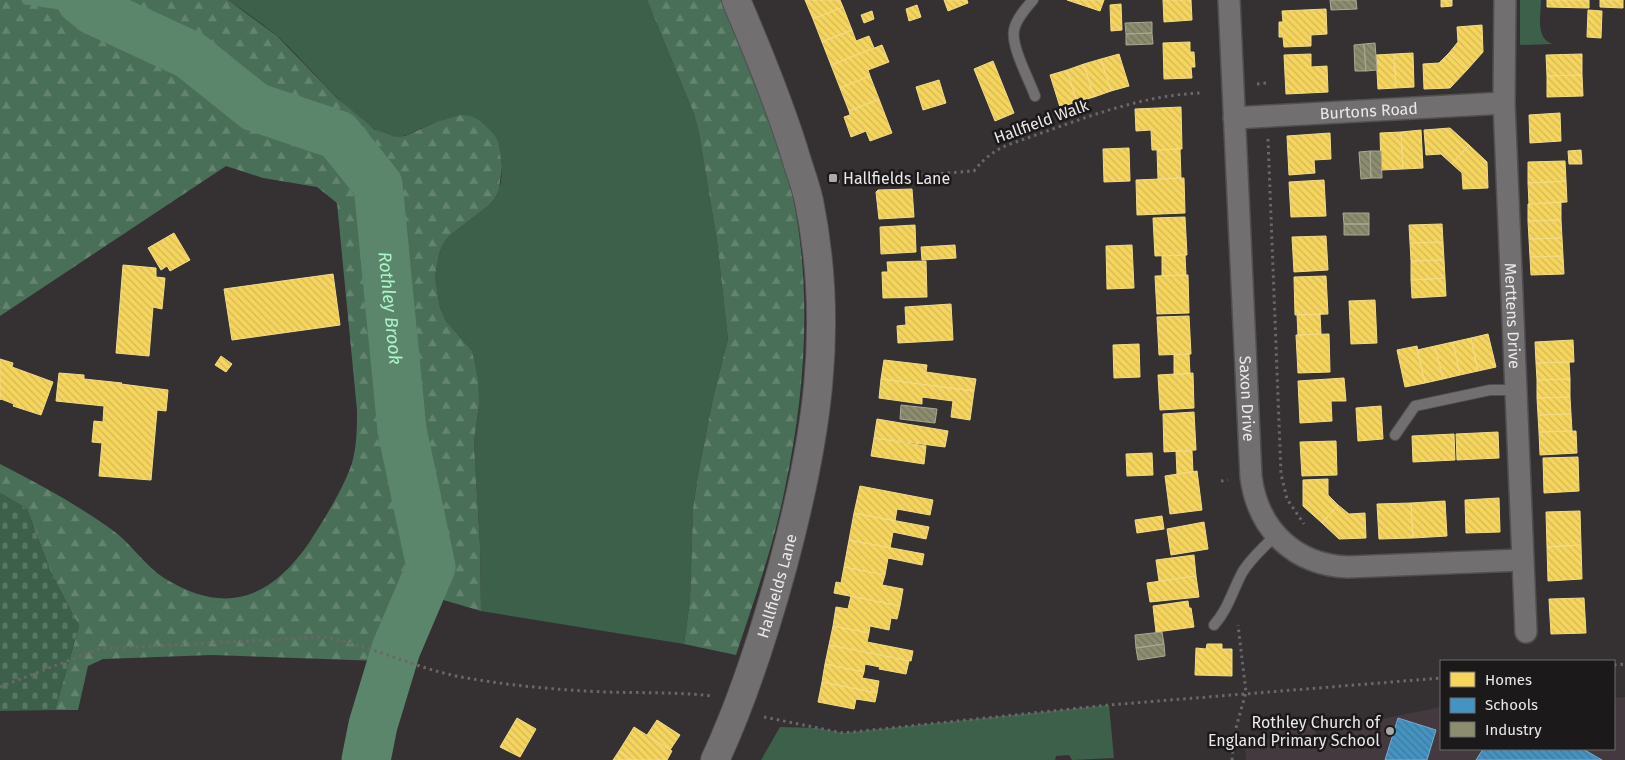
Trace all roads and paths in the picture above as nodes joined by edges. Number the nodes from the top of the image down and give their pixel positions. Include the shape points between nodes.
1 (736, 0) edge
2 (1033, 0) edge
3 (1229, 0) edge
4 (1505, 0) edge
5 (1202, 93) dead end
6 (1035, 96) dead end
7 (1504, 103) junction
8 (1268, 116) junction
9 (1234, 118) junction
10 (804, 185) junction
11 (1515, 390) junction
12 (1395, 435) dead end
13 (1308, 528) dead end
14 (1276, 535) junction
15 (1522, 560) junction
16 (1238, 621) dead end
17 (1214, 625) dead end
18 (1526, 632) dead end
19 (1440, 678) edge
20 (0, 687) edge
21 (1246, 692) junction
22 (738, 705) junction
23 (716, 760) edge
24 (1232, 760) edge

1 - 10 street, Hallfields Lane via 768,77
2 - 6 lane via 1014,31 1016,48
3 - 9 street, Saxon Drive
4 - 7 street, Merttens Drive
5 - 10 path, Hallfield Walk via 1149,99 1013,142 991,152 974,171
7 - 8 street, Burtons Road
7 - 11 street, Merttens Drive
8 - 9 street, Burtons Road
8 - 13 path via 1281,474 1287,499
9 - 14 street, Saxon Drive via 1250,478 1255,501
10 - 22 street, Hallfields Lane via 814,227 821,295 818,399 794,526
11 - 12 lane via 1490,390 1415,406
11 - 15 street, Merttens Drive
14 - 15 street, Saxon Drive via 1314,561 1332,566
14 - 17 lane via 1248,564 1226,610
15 - 18 street, Merttens Drive
16 - 21 path
19 - 21 path
20 - 22 path via 98,649 324,637 464,678 544,688 704,695
21 - 22 path via 843,733
21 - 24 path via 1234,735
22 - 23 street, Hallfields Lane

